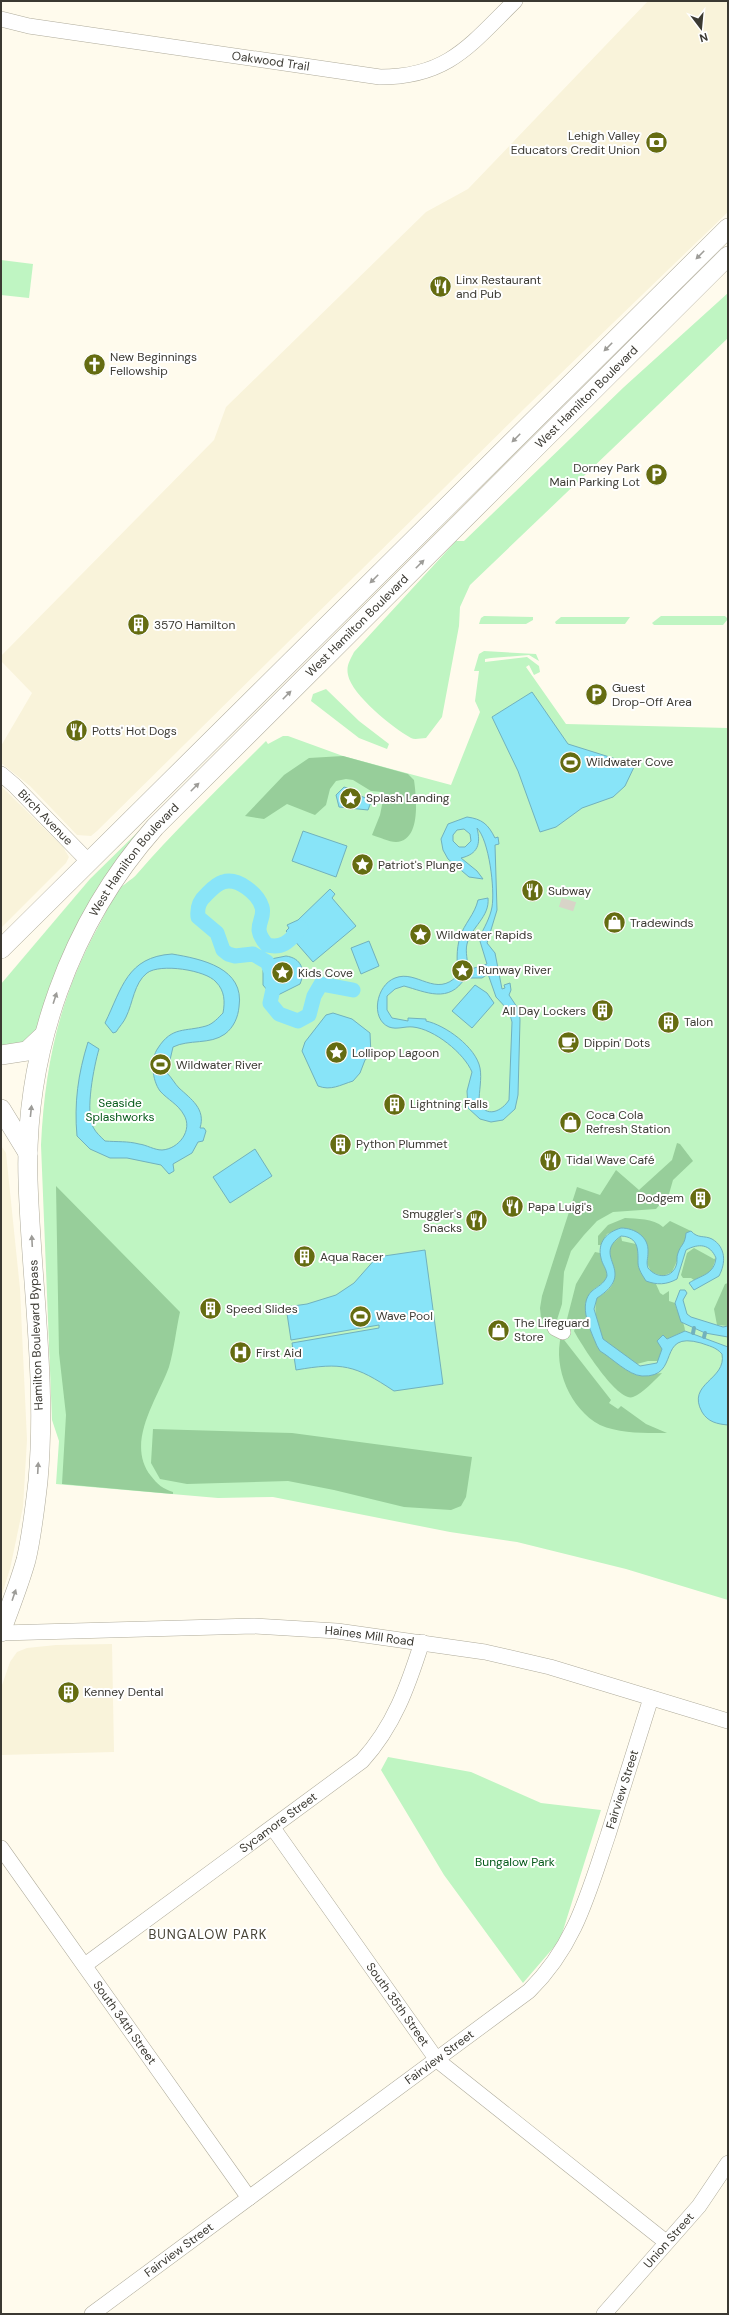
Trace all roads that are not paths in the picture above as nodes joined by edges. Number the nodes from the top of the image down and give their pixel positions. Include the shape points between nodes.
1 (515, 1) edge
2 (1, 19) edge
3 (728, 228) edge
4 (728, 256) edge
5 (1, 774) edge
6 (88, 861) junction
7 (1, 949) edge
8 (44, 1035) junction
9 (1, 1055) edge
10 (1, 1109) edge
11 (28, 1153) junction
12 (1, 1633) edge
13 (422, 1642) junction
14 (651, 1698) junction
15 (728, 1721) edge
16 (273, 1828) junction
17 (1, 1848) edge
18 (85, 1965) junction
19 (437, 2060) junction
20 (728, 2163) edge
21 (249, 2198) junction
22 (666, 2242) junction
23 (92, 2314) edge
24 (604, 2314) edge

1 - 2 street, Oakwood Trail via 458,56 440,66 400,77 364,75 29,26
3 -> 6 main road, West Hamilton Boulevard
8 -> 4 main road, West Hamilton Boulevard via 77,942 106,891 135,849 162,819
5 - 6 street, Birch Avenue
6 - 7 main road, West Hamilton Boulevard
8 - 9 main road via 27,1051
11 -> 8 main road, Hamilton Boulevard Bypass via 30,1110
10 - 11 main road
12 -> 11 main road, Hamilton Boulevard Bypass via 26,1560 38,1481 39,1393
12 - 13 street, Haines Mill Road via 254,1626 337,1631
13 - 14 street, Haines Mill Road via 485,1652 550,1667
13 - 16 street, Sycamore Street via 396,1713 370,1752 354,1768
14 - 15 street, Haines Mill Road
14 - 19 street, Fairview Street via 583,1910 560,1955 529,1991
16 - 18 street, Sycamore Street
16 - 19 street, South 35th Street
17 - 18 street, South 34th Street
18 - 21 street, South 34th Street
19 - 21 street, Fairview Street
19 - 22 street, South 35th Street
20 - 22 street, Union Street via 699,2206
21 - 23 street, Fairview Street
22 - 24 street, Union Street

